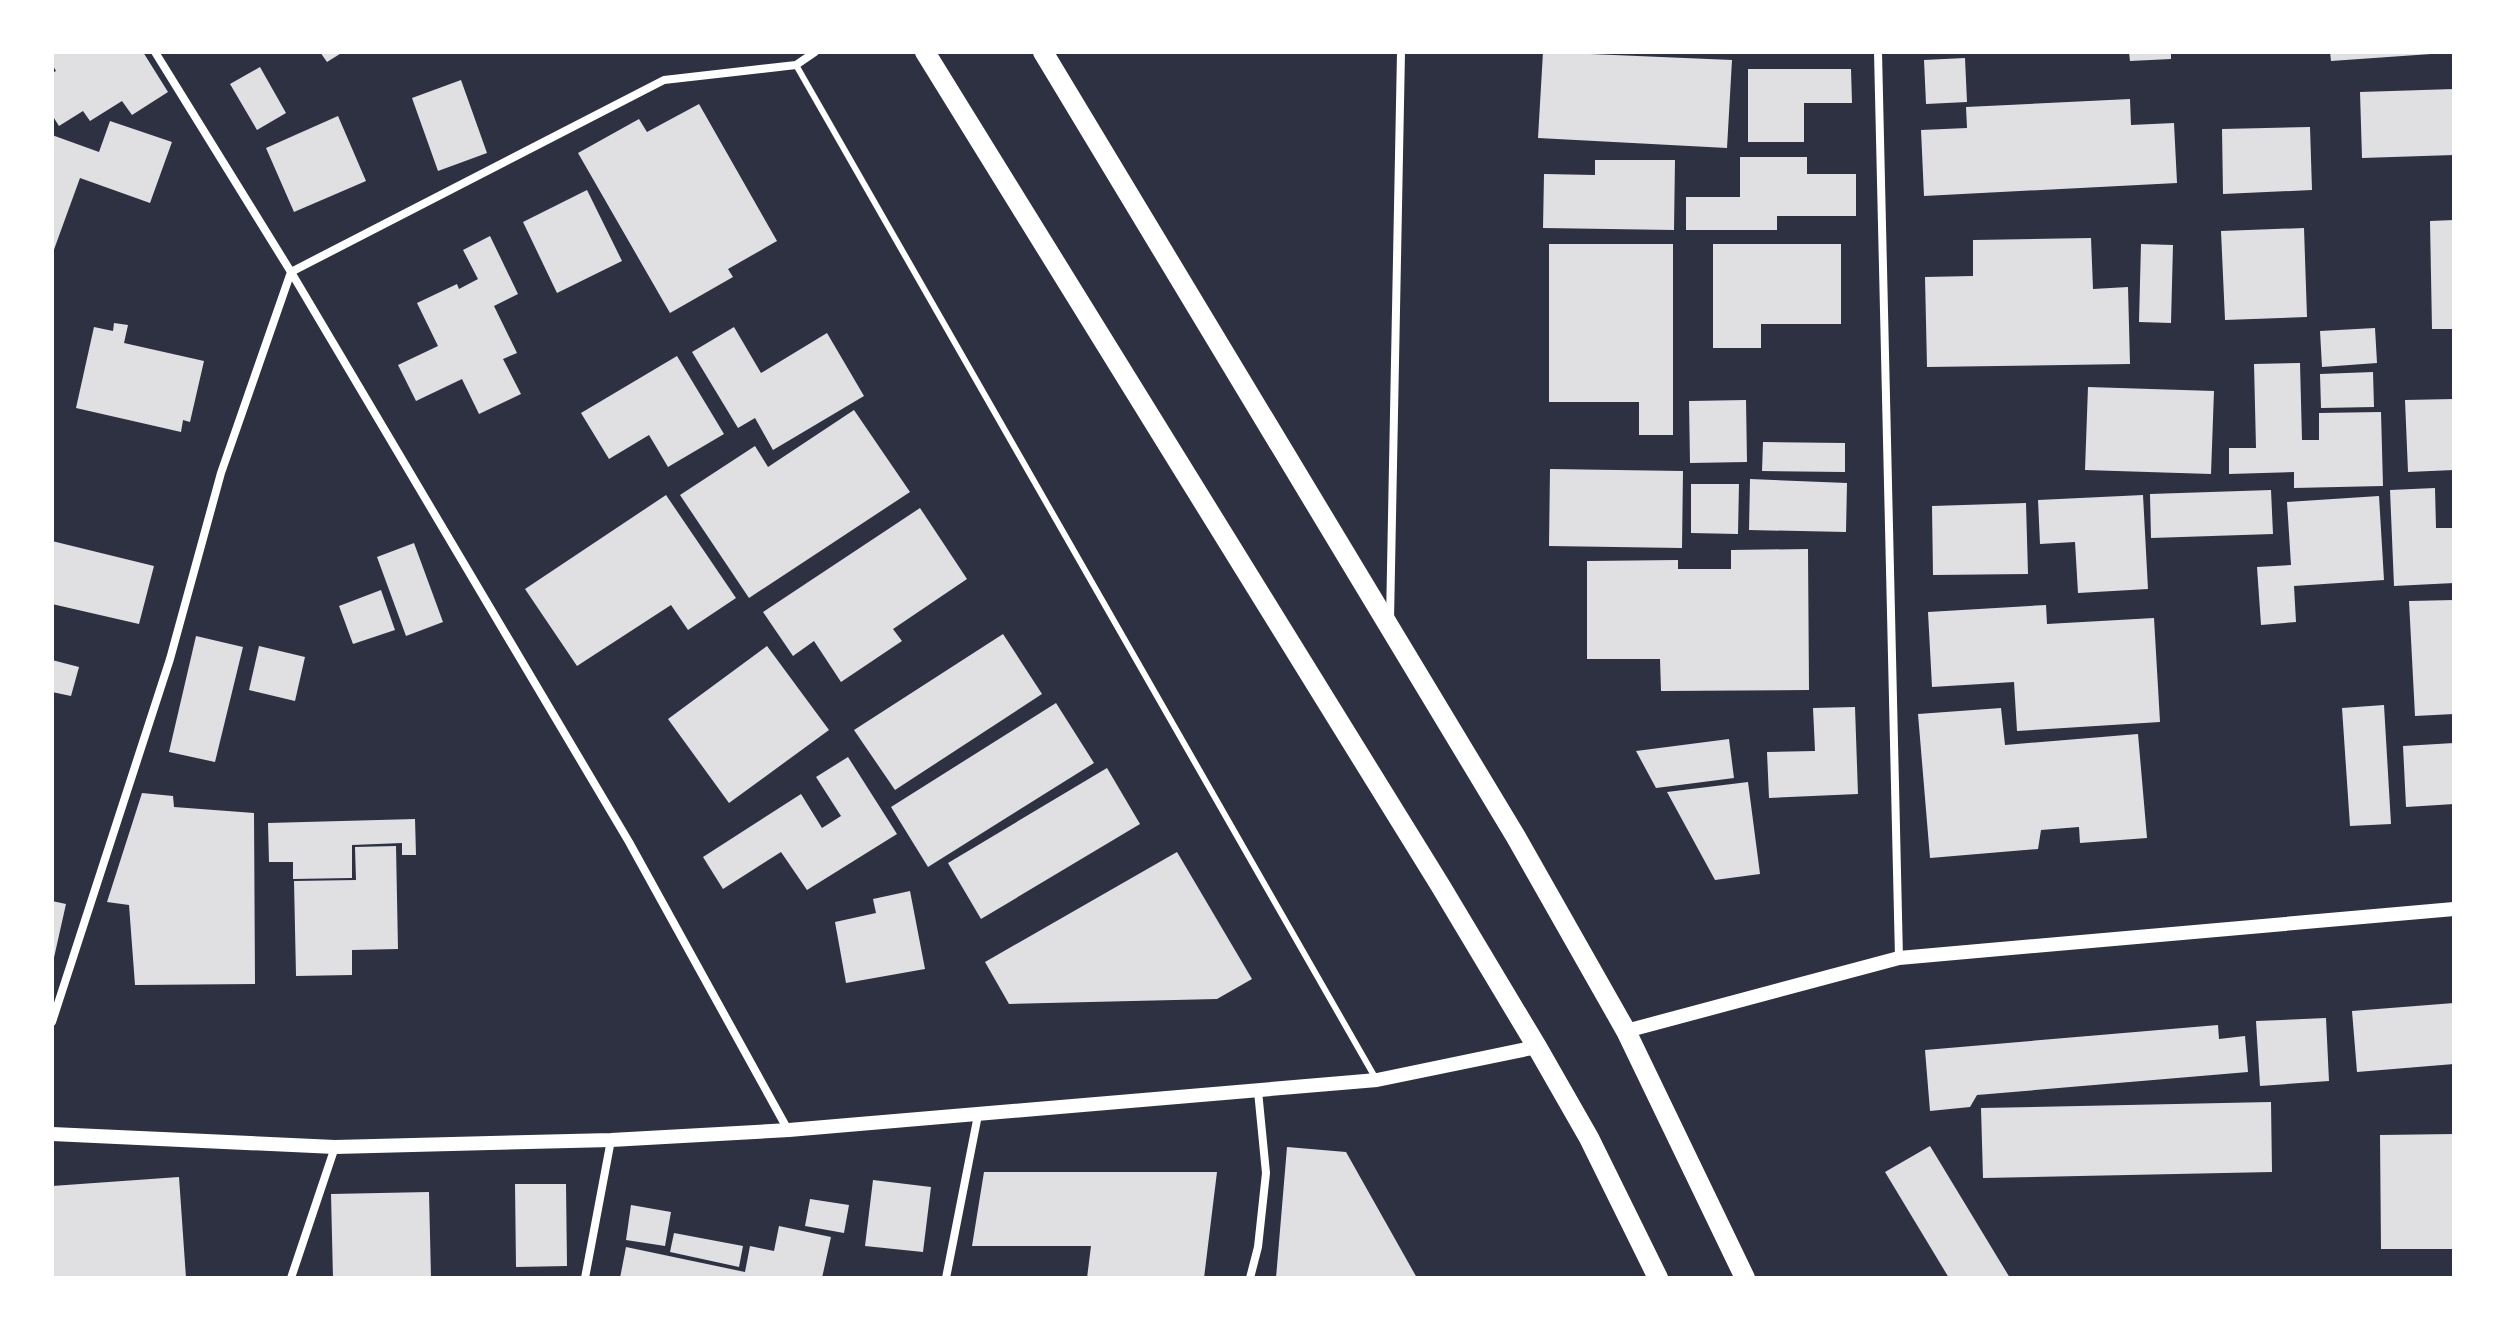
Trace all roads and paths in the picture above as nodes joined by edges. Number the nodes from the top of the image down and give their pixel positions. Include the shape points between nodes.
1 (155, 52) edge
2 (815, 52) edge
3 (925, 52) edge
4 (1043, 52) edge
5 (1401, 52) edge
6 (1878, 52) edge
7 (796, 65) junction
8 (291, 272) junction
9 (1390, 629) junction
10 (2454, 909) edge
11 (1899, 958) junction
12 (52, 1022) edge
13 (1626, 1031) junction
14 (1537, 1047) junction
15 (1377, 1080) junction
16 (1258, 1091) junction
17 (978, 1115) junction
18 (789, 1130) junction
19 (52, 1134) edge
20 (611, 1140) junction
21 (335, 1147) junction
22 (291, 1278) edge
23 (585, 1278) edge
24 (946, 1278) edge
25 (1250, 1278) edge
26 (1658, 1278) edge
27 (1745, 1278) edge

1 - 8 street
2 - 7 street
3 - 14 main road
4 - 9 main road
5 - 9 street
6 - 11 street
7 - 8 street via 664,80
7 - 15 lane
8 - 12 street via 221,473 170,659
8 - 18 street via 629,842
9 - 13 main road
10 - 11 street
11 - 13 street
13 - 27 main road
14 - 15 street
14 - 26 main road
15 - 16 street
16 - 17 street
16 - 25 street via 1266,1173
17 - 18 street
17 - 24 street
18 - 20 street
19 - 21 street
20 - 21 street
20 - 23 street
21 - 22 street

